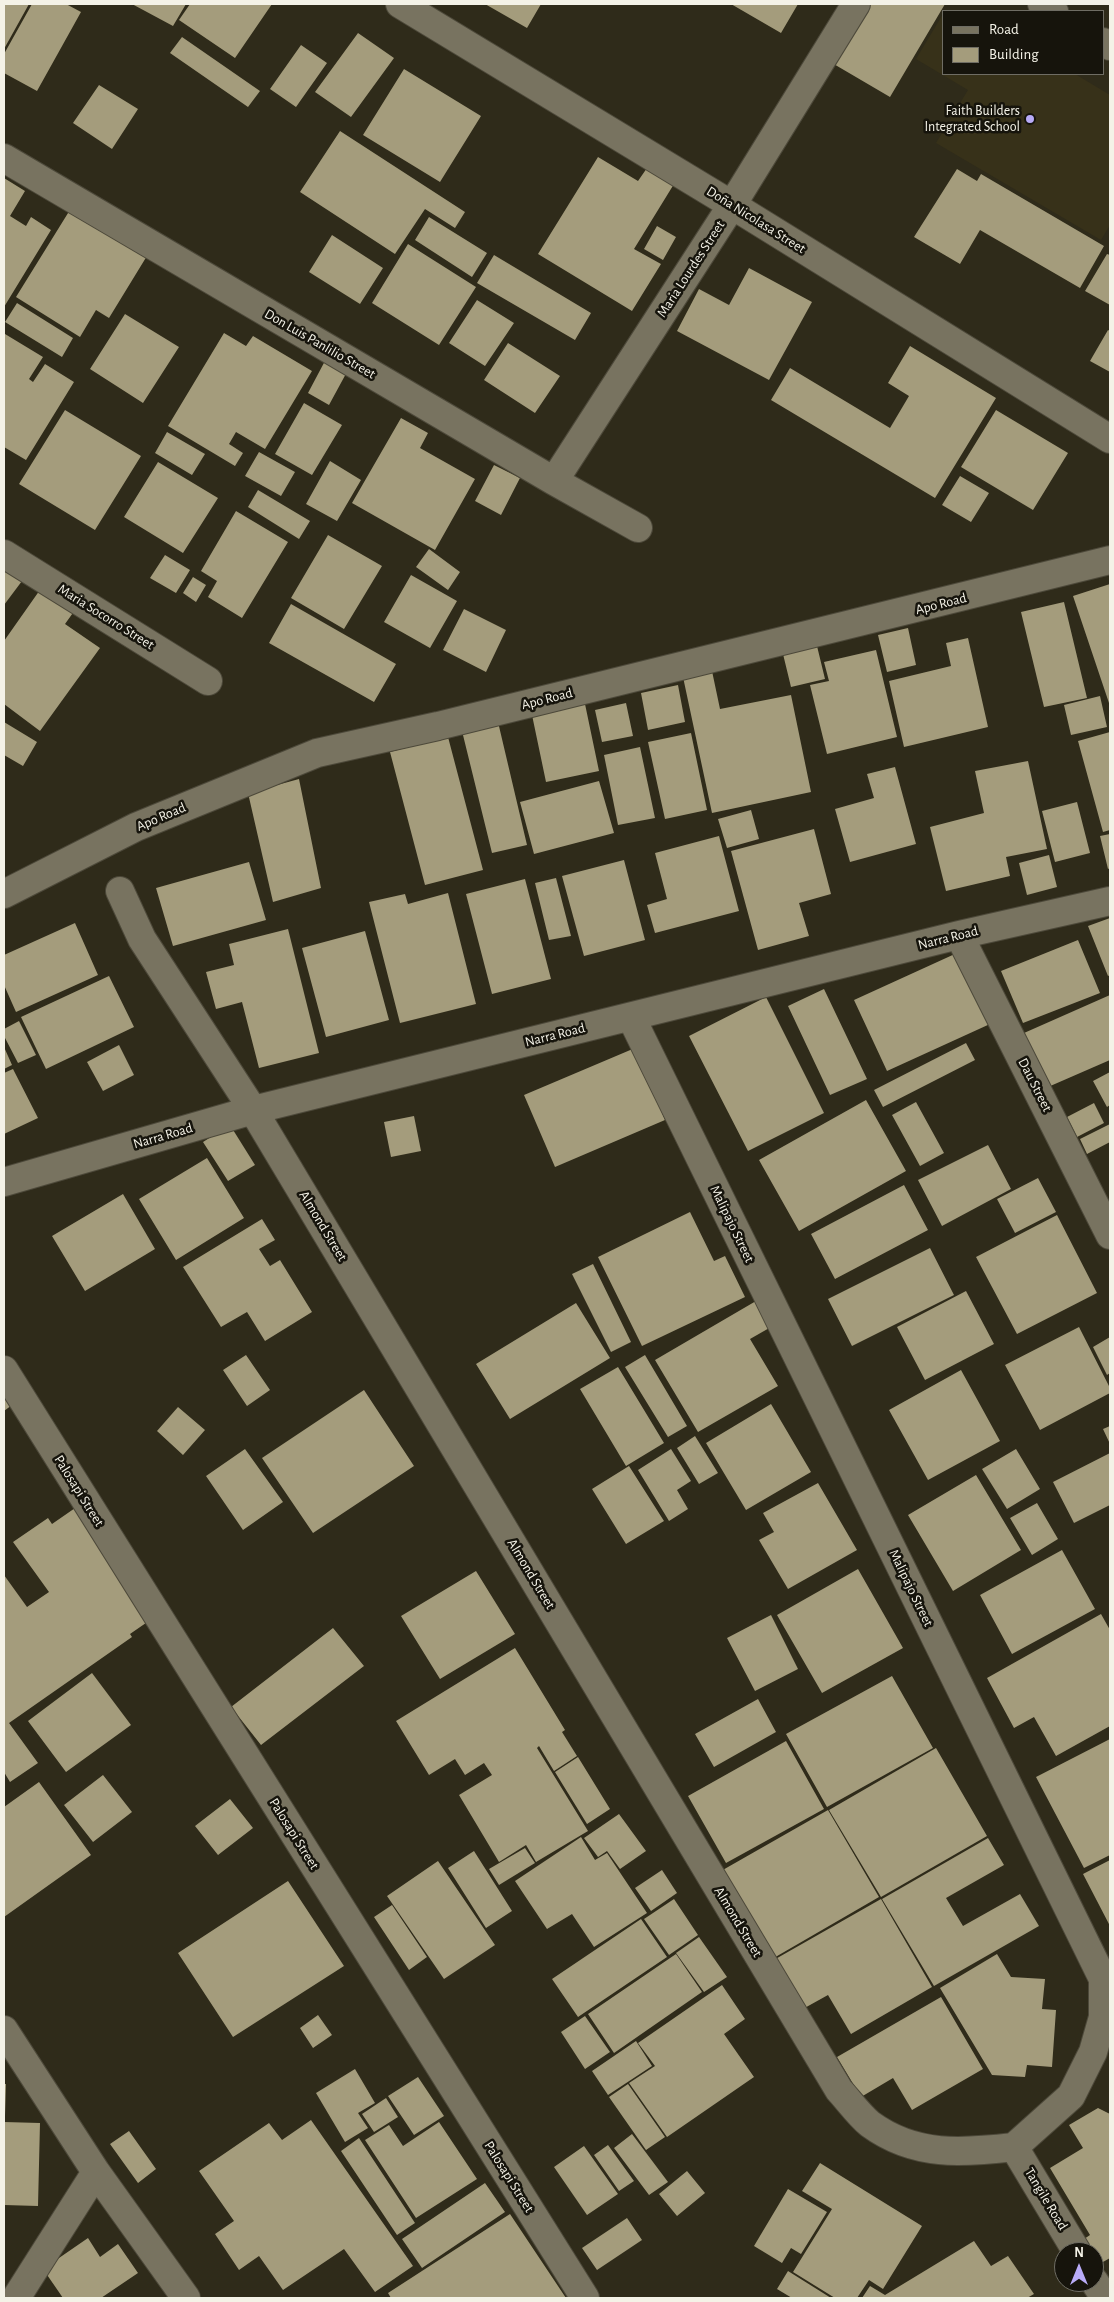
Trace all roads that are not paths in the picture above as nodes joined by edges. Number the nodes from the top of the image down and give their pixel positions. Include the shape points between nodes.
1 (400, 4) edge
2 (856, 4) edge
3 (4, 158) edge
4 (732, 205) junction
5 (1110, 439) edge
6 (554, 481) junction
7 (638, 528) dead end
8 (4, 554) edge
9 (1110, 560) edge
10 (208, 681) dead end
11 (120, 891) dead end
12 (4, 894) edge
13 (1110, 900) edge
14 (959, 935) junction
15 (631, 1017) junction
16 (254, 1110) junction
17 (4, 1182) edge
18 (1110, 1235) edge
19 (4, 1370) edge
20 (4, 2030) edge
21 (1014, 2147) junction
22 (96, 2172) junction
23 (1071, 2242) edge
24 (16, 2298) edge
25 (186, 2298) edge
26 (585, 2298) edge

1 - 4 street, Doña Nicolasa Street
2 - 4 street, Maria Lourdes Street
3 - 6 street, Don Luis Panlilio Street
4 - 5 street, Doña Nicolasa Street
4 - 6 street, Maria Lourdes Street
6 - 7 street, Don Luis Panlilio Street
8 - 10 street, Maria Socorro Street
9 - 12 street, Apo Road via 317,753 136,827
11 - 16 street, Almond Street via 142,939
13 - 14 street, Narra Road
14 - 15 street, Narra Road
14 - 18 street, Dau Street
15 - 16 street, Narra Road
15 - 21 street, Malipajo Street via 1102,1979 1103,2017 1093,2052 1071,2096
16 - 17 street, Narra Road
16 - 21 street, Almond Street via 839,2090 870,2123 905,2144 958,2151
19 - 26 street, Palosapi Street
20 - 22 street
21 - 23 street, Tangile Road
22 - 24 street
22 - 25 street

